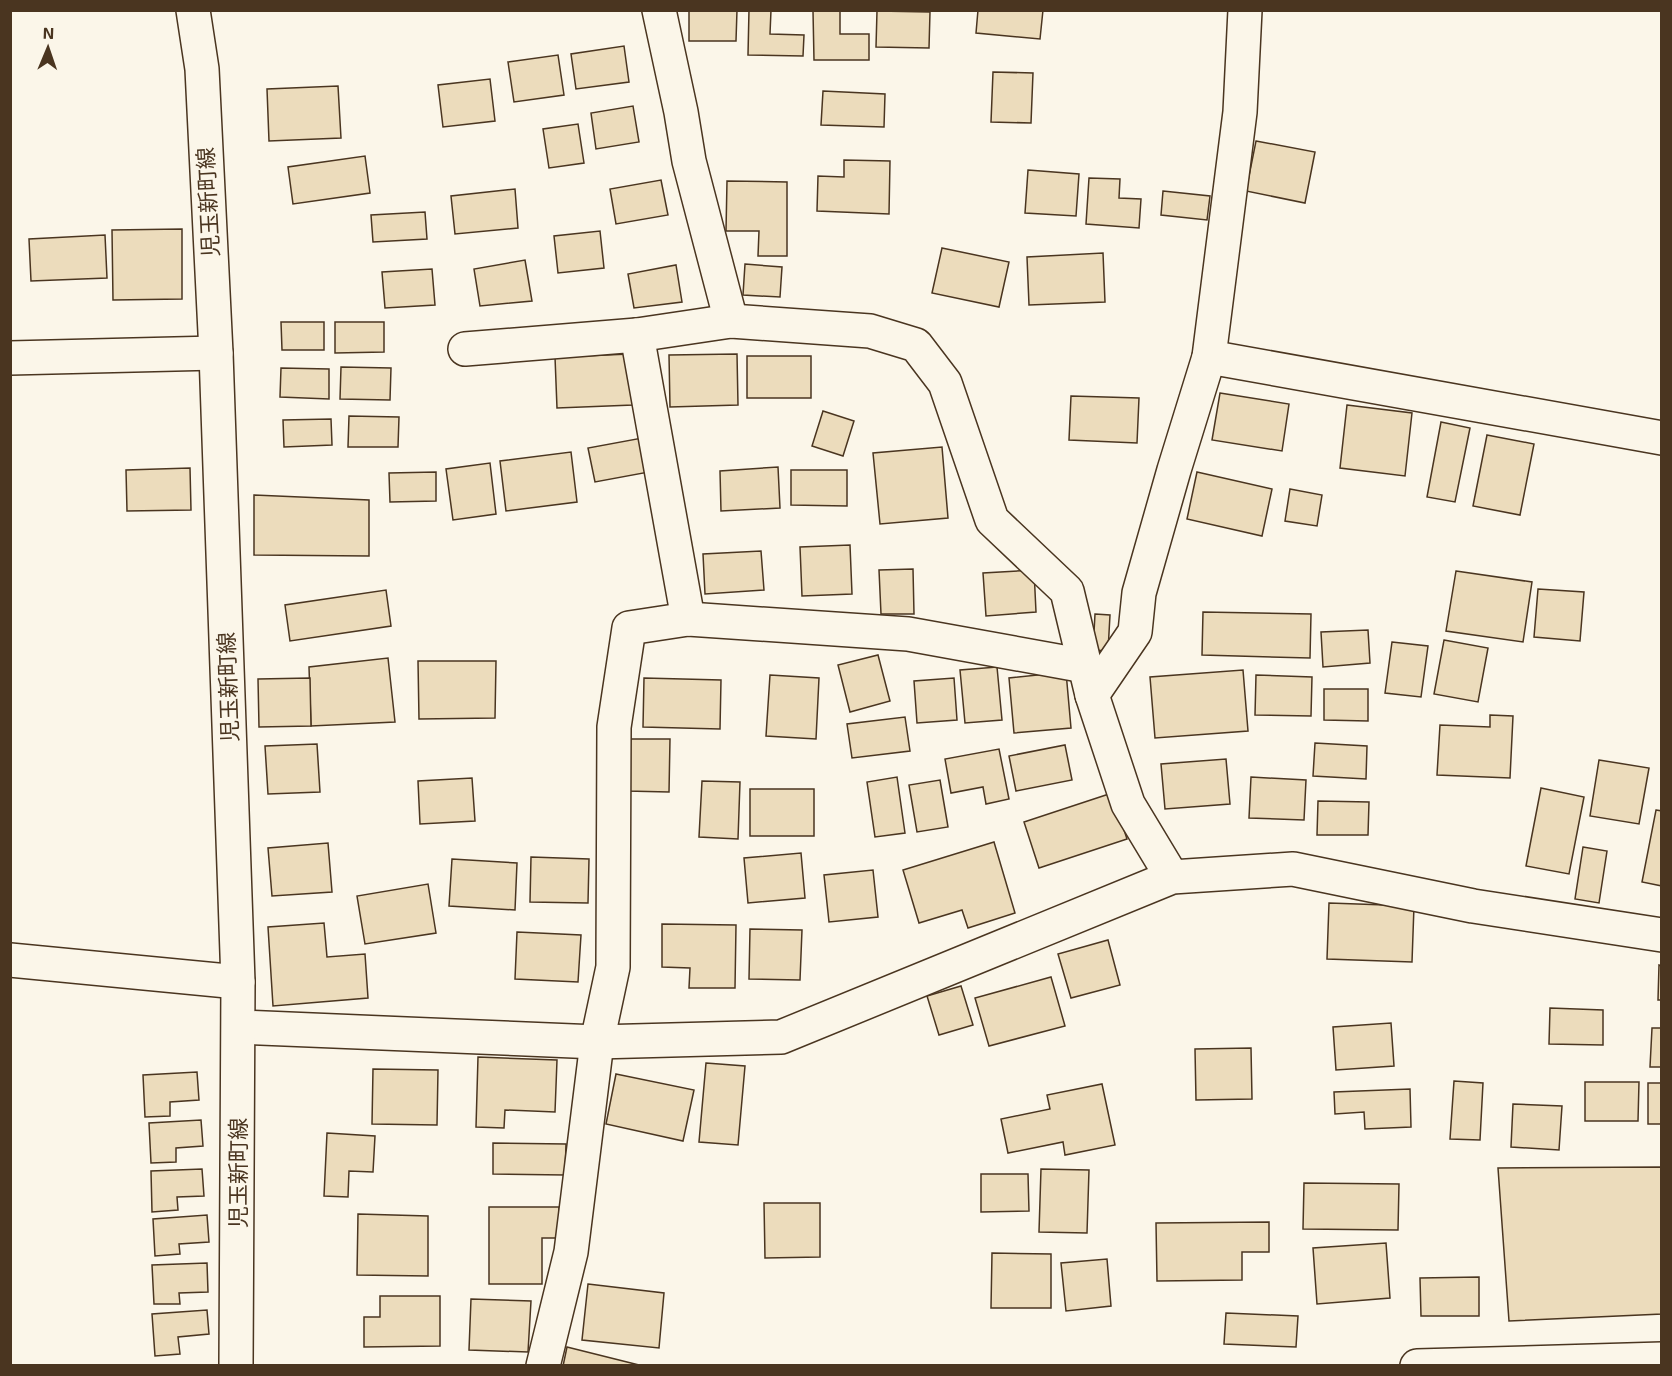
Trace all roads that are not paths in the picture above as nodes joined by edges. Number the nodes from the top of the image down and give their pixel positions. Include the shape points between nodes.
1 (193, 10) edge
2 (658, 10) edge
3 (1245, 10) edge
4 (731, 321) junction
5 (637, 335) junction
6 (465, 349) dead end
7 (216, 353) junction
8 (1209, 357) junction
9 (10, 358) edge
10 (1662, 438) edge
11 (688, 619) junction
12 (1089, 681) junction
13 (1172, 877) junction
14 (1662, 936) edge
15 (10, 960) edge
16 (238, 982) junction
17 (239, 1027) junction
18 (597, 1042) junction
19 (1662, 1359) edge
20 (236, 1365) edge
21 (543, 1365) edge
22 (1417, 1365) edge

1 - 7 street, 児玉新町線 via 202,69
2 - 4 street via 689,161
3 - 8 street via 1240,112
4 - 5 street
4 - 12 street via 870,331 916,345 945,383 993,520 1067,591
5 - 6 street
5 - 11 street
7 - 9 street
7 - 16 street, 児玉新町線
8 - 10 street
8 - 12 street via 1139,593 1135,632
11 - 12 street via 908,634
11 - 18 street via 629,628 614,727 613,967
12 - 13 street via 1128,804
13 - 14 street via 1293,869 1473,906
13 - 18 street via 780,1037
15 - 16 street
16 - 17 street, 児玉新町線
17 - 18 street
17 - 20 street, 児玉新町線
18 - 21 street via 571,1252
19 - 22 street

